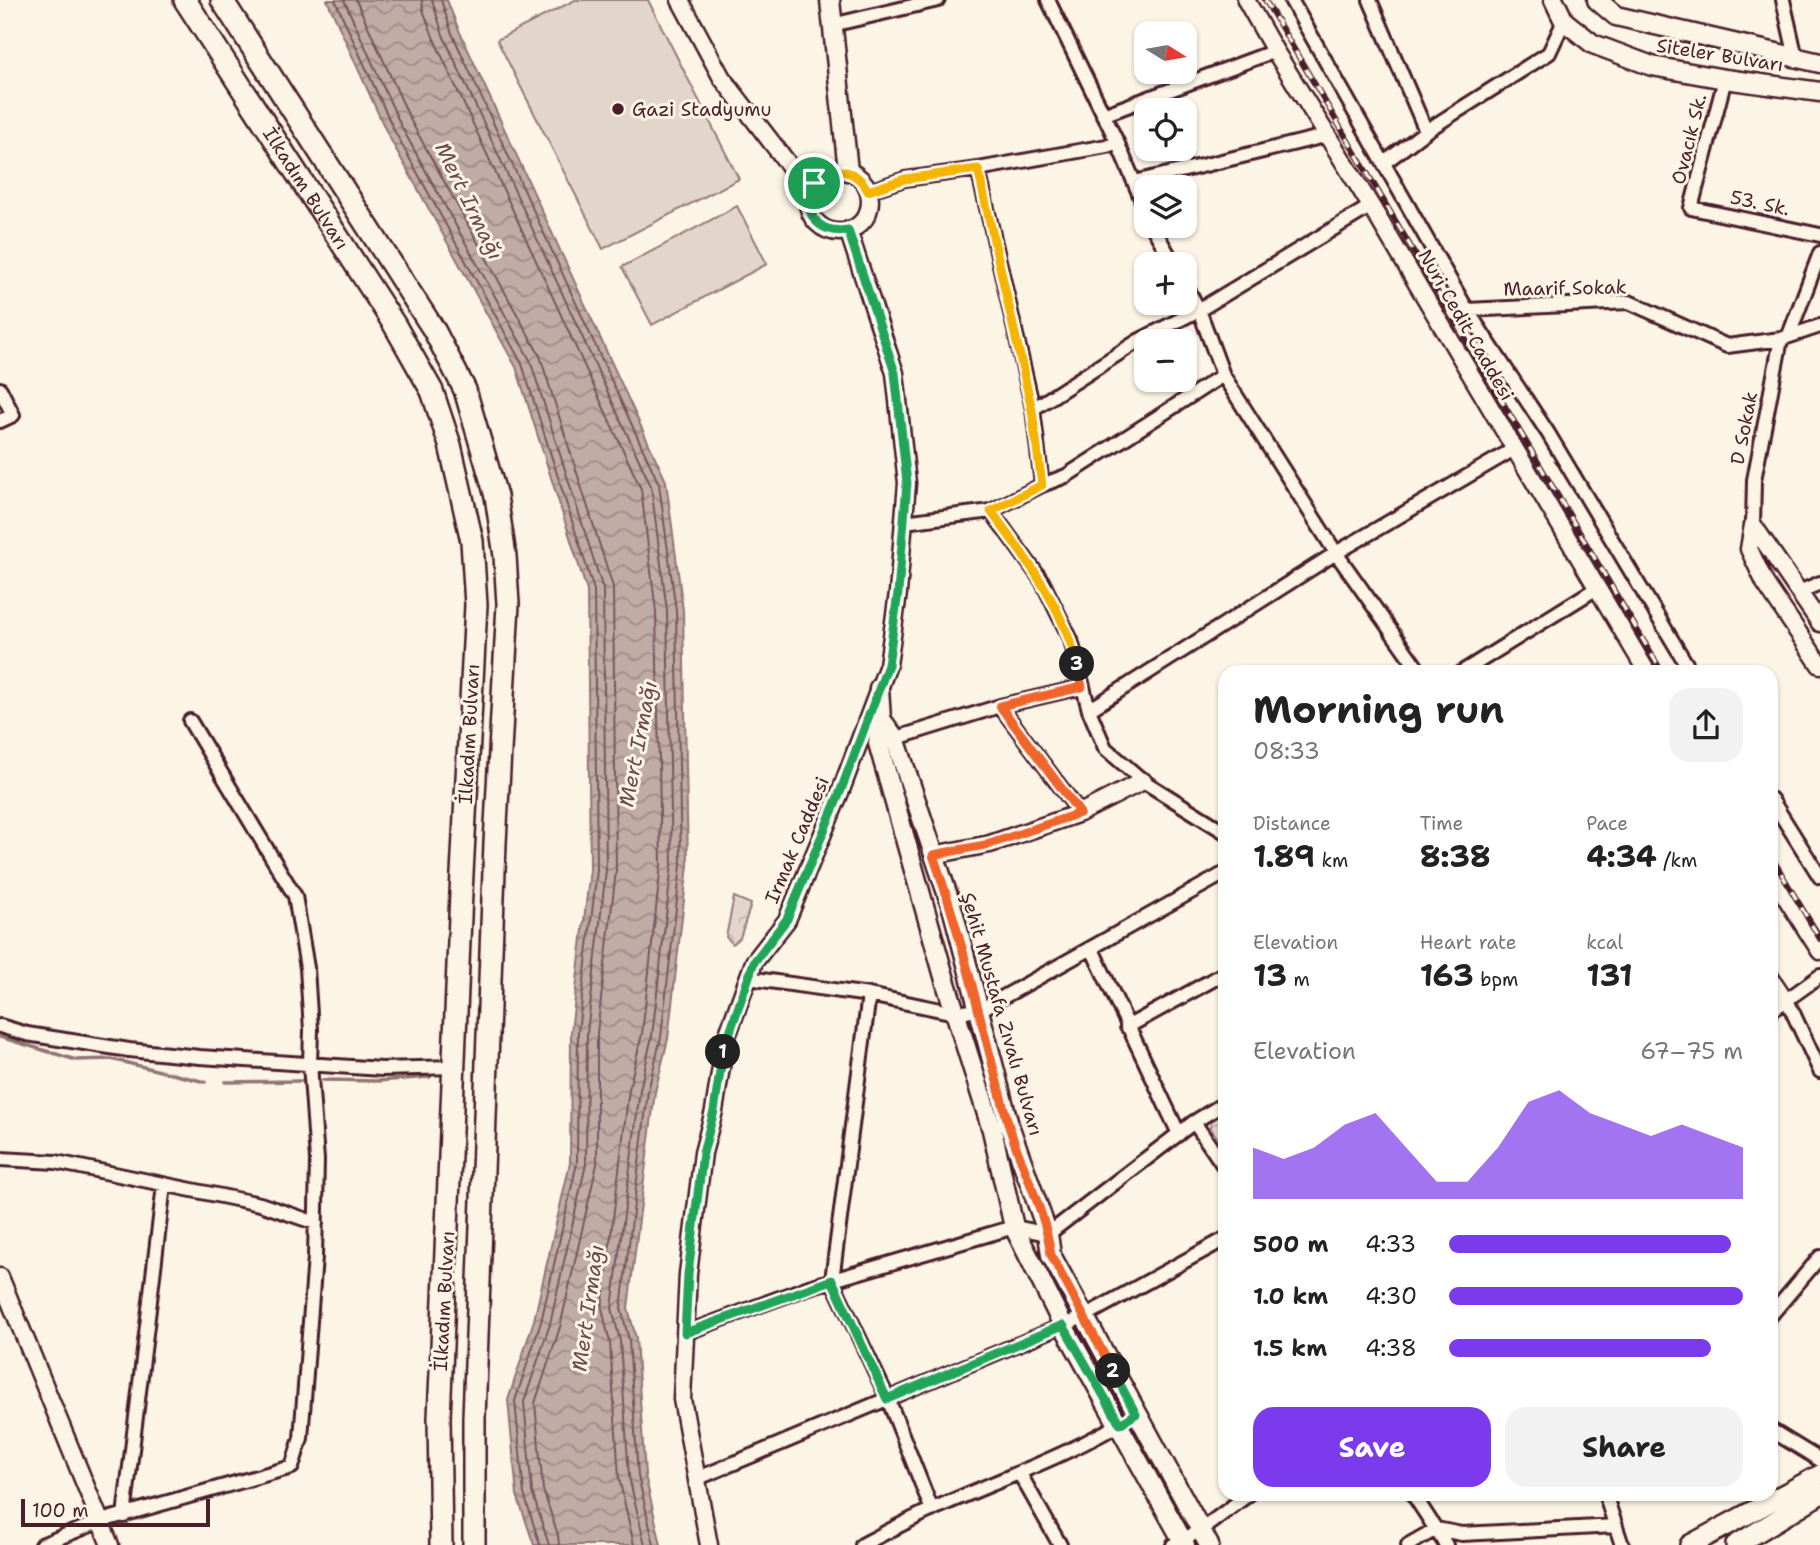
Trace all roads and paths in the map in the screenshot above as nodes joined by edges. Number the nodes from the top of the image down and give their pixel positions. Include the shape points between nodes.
1 (185, 0) edge
2 (222, 0) edge
3 (680, 0) edge
4 (830, 0) edge
5 (937, 0) edge
6 (1048, 0) edge
7 (1246, 0) edge
8 (1291, 0) edge
9 (1370, 0) edge
10 (1554, 0) edge
11 (1597, 0) edge
12 (1783, 0) edge
13 (1564, 21) junction
14 (832, 25) junction
15 (1275, 51) junction
16 (1796, 58) junction
17 (1820, 63) edge
18 (1725, 79) junction
19 (1820, 92) edge
20 (1103, 116) junction
21 (1426, 131) junction
22 (1329, 135) junction
23 (1118, 144) junction
24 (1384, 163) junction
25 (978, 169) junction
26 (848, 171) junction
27 (1160, 175) edge
28 (1134, 179) edge
29 (810, 191) junction
30 (868, 191) junction
31 (1371, 206) junction
32 (1691, 208) joint
33 (848, 230) junction
34 (1820, 235) edge
35 (1820, 253) edge
36 (1197, 306) edge
37 (1199, 310) junction
38 (1467, 310) junction
39 (1820, 326) edge
40 (1785, 337) junction
41 (1223, 375) junction
42 (0, 389) edge
43 (1032, 410) junction
44 (0, 421) edge
45 (1514, 449) junction
46 (1042, 485) junction
47 (991, 511) junction
48 (904, 522) junction
49 (1754, 524) junction
50 (1336, 553) junction
51 (1820, 583) edge
52 (1598, 588) junction
53 (1799, 592) junction
54 (1820, 623) edge
55 (1415, 665) edge
56 (1473, 665) edge
57 (1643, 665) edge
58 (1687, 665) edge
59 (1820, 665) edge
60 (1082, 687) junction
61 (879, 688) junction
62 (1000, 706) junction
63 (1089, 710) junction
64 (190, 721) dead end
65 (887, 741) junction
66 (1143, 781) junction
67 (1778, 810) edge
68 (1080, 813) junction
69 (1218, 825) edge
70 (933, 855) junction
71 (1218, 877) edge
72 (1820, 877) edge
73 (1778, 885) edge
74 (1092, 949) junction
75 (1820, 951) edge
76 (1218, 976) edge
77 (1820, 976) edge
78 (748, 978) junction
79 (1778, 986) edge
80 (869, 995) junction
81 (1787, 1000) junction
82 (1778, 1006) edge
83 (980, 1010) junction
84 (955, 1013) junction
85 (0, 1026) edge
86 (1128, 1027) junction
87 (310, 1064) junction
88 (454, 1067) junction
89 (1820, 1071) edge
90 (1218, 1107) edge
91 (1194, 1122) junction
92 (1178, 1134) junction
93 (1218, 1158) edge
94 (0, 1159) edge
95 (164, 1185) junction
96 (316, 1223) junction
97 (1014, 1227) junction
98 (1048, 1234) junction
99 (1218, 1243) edge
100 (1820, 1257) edge
101 (0, 1277) edge
102 (832, 1280) junction
103 (1778, 1307) edge
104 (1083, 1317) junction
105 (1063, 1325) junction
106 (685, 1333) junction
107 (887, 1399) junction
108 (1136, 1414) junction
109 (1120, 1424) junction
110 (1778, 1434) edge
111 (1820, 1460) edge
112 (1020, 1474) junction
113 (1820, 1475) edge
114 (696, 1479) junction
115 (1820, 1494) edge
116 (1778, 1498) edge
117 (1242, 1501) edge
118 (1417, 1501) edge
119 (1607, 1501) edge
120 (1772, 1501) edge
121 (932, 1510) junction
122 (124, 1516) junction
123 (101, 1521) junction
124 (1616, 1526) junction
125 (1436, 1530) junction
126 (1205, 1537) edge
127 (1748, 1542) edge
128 (1180, 1543) edge
129 (41, 1545) edge
130 (110, 1545) edge
131 (441, 1545) edge
132 (474, 1545) edge
133 (709, 1545) edge
134 (862, 1545) edge
135 (1059, 1545) edge
136 (1408, 1545) edge
137 (1446, 1545) edge
138 (1622, 1545) edge
139 (1690, 1545) edge

1 - 88 highway, İlkadım Bulvarı via 394,324 432,391 450,445 472,541 476,605
2 - 132 highway, İlkadım Bulvarı via 434,330 466,390 496,496 508,604 474,1418
3 - 29 street via 722,78
4 - 14 main road
5 - 14 street
6 - 20 street
7 - 15 street, Nuri Cedit Caddesi
8 - 24 street
9 - 21 street
10 - 13 main road, Siteler Bulvarı
11 - 16 main road, Siteler Bulvarı via 1616,16
12 - 16 street
13 - 18 main road, Siteler Bulvarı via 1593,44 1653,66
13 - 21 street via 1549,53
14 - 26 main road
15 - 20 street
15 - 22 street, Nuri Cedit Caddesi
16 - 17 main road, Siteler Bulvarı
18 - 19 main road, Siteler Bulvarı
18 - 32 street, Ovacık Sk.
20 - 23 street
21 - 24 street
22 - 27 street
22 - 31 street, Nuri Cedit Caddesi
23 - 25 street
23 - 28 street
24 - 38 street
25 - 30 street via 905,179
25 - 43 street
26 - 29 street via 821,176
26 - 30 street
29 - 33 street via 814,219 830,230
30 - 33 street via 864,219
31 - 37 street
31 - 45 street, Nuri Cedit Caddesi
32 - 34 street, 53. Sk.
33 - 48 street, Irmak Caddesi via 895,373 907,483
35 - 40 street, D Sokak
36 - 37 street
37 - 41 street
37 - 43 street via 1138,341
38 - 40 street, Maarif Sokak via 1629,302 1727,346
38 - 58 street via 1548,433
39 - 40 street, Maarif Sokak
40 - 49 street, D Sokak via 1754,480
41 - 46 street via 1066,476
41 - 50 street
42 - 44 street via 13,415
43 - 46 street
45 - 50 street
45 - 52 street, Nuri Cedit Caddesi
46 - 47 street
47 - 48 street
47 - 60 street via 1042,581 1071,640
48 - 61 street, Irmak Caddesi via 888,665
49 - 53 street
49 - 59 street via 1749,549 1765,583
50 - 55 street
50 - 63 street
51 - 53 street
52 - 56 street
52 - 57 street, Nuri Cedit Caddesi
53 - 54 street
60 - 62 street
60 - 63 street
61 - 65 main road, Şehit Mustafa Zıvalı Bulvarı
61 - 78 street, Irmak Caddesi via 787,919 754,962
62 - 65 street
62 - 68 street
63 - 66 street via 1105,748
64 - 87 street via 295,896 307,968
65 - 70 main road, Şehit Mustafa Zıvalı Bulvarı
65 - 84 main road, Şehit Mustafa Zıvalı Bulvarı
66 - 68 street
66 - 69 street
67 - 72 street
68 - 70 street via 990,844
70 - 83 main road, Şehit Mustafa Zıvalı Bulvarı
71 - 74 street
73 - 75 street
74 - 83 street
74 - 86 street
76 - 86 street
77 - 81 street
78 - 80 street
78 - 106 street, Irmak Caddesi via 725,1042 703,1153
79 - 81 street
80 - 84 street
80 - 102 street
81 - 82 street
81 - 89 street
83 - 84 street
83 - 98 main road, Şehit Mustafa Zıvalı Bulvarı via 1009,1125
84 - 97 main road, Şehit Mustafa Zıvalı Bulvarı via 992,1130
85 - 87 street via 129,1050
86 - 92 street
87 - 88 street
87 - 96 street
88 - 131 highway, İlkadım Bulvarı via 439,1418
90 - 91 street
91 - 92 street
91 - 93 street
92 - 98 street
94 - 95 street via 56,1162
95 - 96 street via 260,1204
95 - 122 street
96 - 122 street via 301,1438 292,1466
97 - 98 street
97 - 102 street
97 - 105 main road, Şehit Mustafa Zıvalı Bulvarı
98 - 104 main road, Şehit Mustafa Zıvalı Bulvarı via 1051,1255
99 - 104 street
100 - 103 street
101 - 123 street
102 - 106 street
102 - 107 street
104 - 105 street
104 - 108 main road, Şehit Mustafa Zıvalı Bulvarı
105 - 107 street
105 - 109 main road, Şehit Mustafa Zıvalı Bulvarı
106 - 114 street, Irmak Caddesi via 682,1399
107 - 114 street
107 - 121 street
108 - 109 street
108 - 126 main road, Şehit Mustafa Zıvalı Bulvarı
109 - 112 street
109 - 128 main road, Şehit Mustafa Zıvalı Bulvarı
110 - 111 street
112 - 121 street
112 - 135 street
113 - 116 main road
114 - 133 street, Irmak Caddesi
115 - 127 main road
117 - 126 street
118 - 125 street
119 - 124 street
120 - 139 main road
121 - 134 street
122 - 123 street
123 - 129 street
123 - 130 street
124 - 125 street via 1462,1534
124 - 138 street
125 - 136 street
125 - 137 street
126 - 128 street

